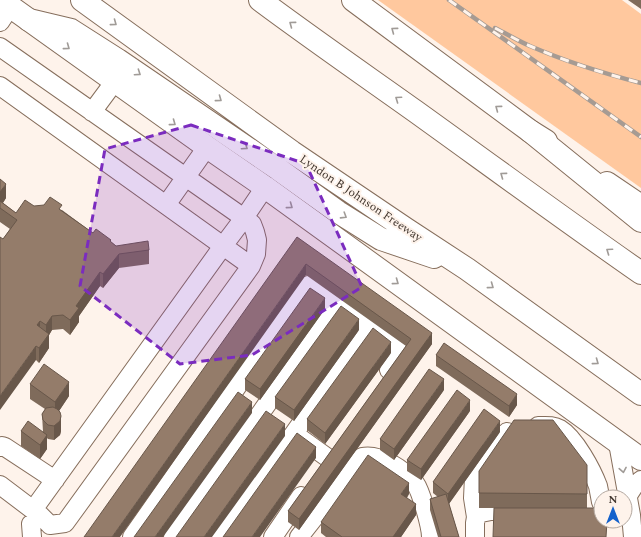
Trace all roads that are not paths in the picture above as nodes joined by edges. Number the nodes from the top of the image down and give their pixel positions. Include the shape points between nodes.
1 (82, 0) edge
2 (260, 0) edge
3 (353, 0) edge
4 (4, 10) edge
5 (29, 20) junction
6 (0, 47) edge
7 (115, 81) junction
8 (0, 86) edge
9 (92, 112) junction
10 (530, 131) junction
11 (207, 148) junction
12 (186, 178) junction
13 (265, 188) junction
14 (166, 205) junction
15 (641, 206) edge
16 (244, 218) junction
17 (641, 221) edge
18 (223, 246) junction
19 (251, 266) junction
20 (467, 269) junction
21 (641, 273) edge
22 (337, 305) junction
23 (369, 327) junction
24 (381, 382) edge
25 (641, 394) edge
26 (263, 412) junction
27 (618, 443) junction
28 (0, 447) edge
29 (641, 459) edge
30 (55, 480) junction
31 (641, 480) edge
32 (0, 485) edge
33 (598, 489) edge
34 (627, 489) edge
35 (632, 489) edge
36 (530, 512) edge
37 (476, 517) junction
38 (44, 522) edge
39 (32, 537) edge
40 (132, 537) edge
41 (173, 537) edge
42 (221, 537) edge
43 (273, 537) edge
44 (299, 537) edge
45 (432, 537) edge
46 (475, 537) edge

1 -> 20 main road, Lyndon B Johnson Freeway via 292,152
21 -> 2 main road
10 -> 3 main road
4 - 5 main road
5 -> 7 main road
5 -> 20 main road via 71,30 381,239
6 - 9 street
7 - 9 street
7 -> 11 main road
8 - 14 street
9 - 12 street
10 - 15 main road
10 - 17 main road
11 - 12 street
11 - 13 main road
12 - 14 street
12 - 16 street
13 - 16 street
13 -> 27 main road
14 - 18 street
16 - 18 street
16 - 19 street via 252,224 255,232 256,254
18 - 19 street
18 - 30 street
19 - 38 street via 65,523
20 -> 25 main road, Lyndon B Johnson Freeway
22 - 23 street
22 - 26 street
22 - 26 street via 308,285
23 - 24 street via 403,350
23 - 26 street
26 - 40 street
26 - 41 street
26 - 42 street
26 - 43 street via 324,464
27 - 29 main road
27 -> 34 street
28 - 30 street via 5,447
30 - 38 street
31 - 35 street
32 - 38 street
33 - 37 street via 588,464 573,441 560,429 551,426 514,427 506,433 474,477 473,498
36 - 37 street via 491,511
37 - 46 street
38 - 39 street via 31,524
44 - 45 street via 362,457 368,456 382,459 401,470 416,484

